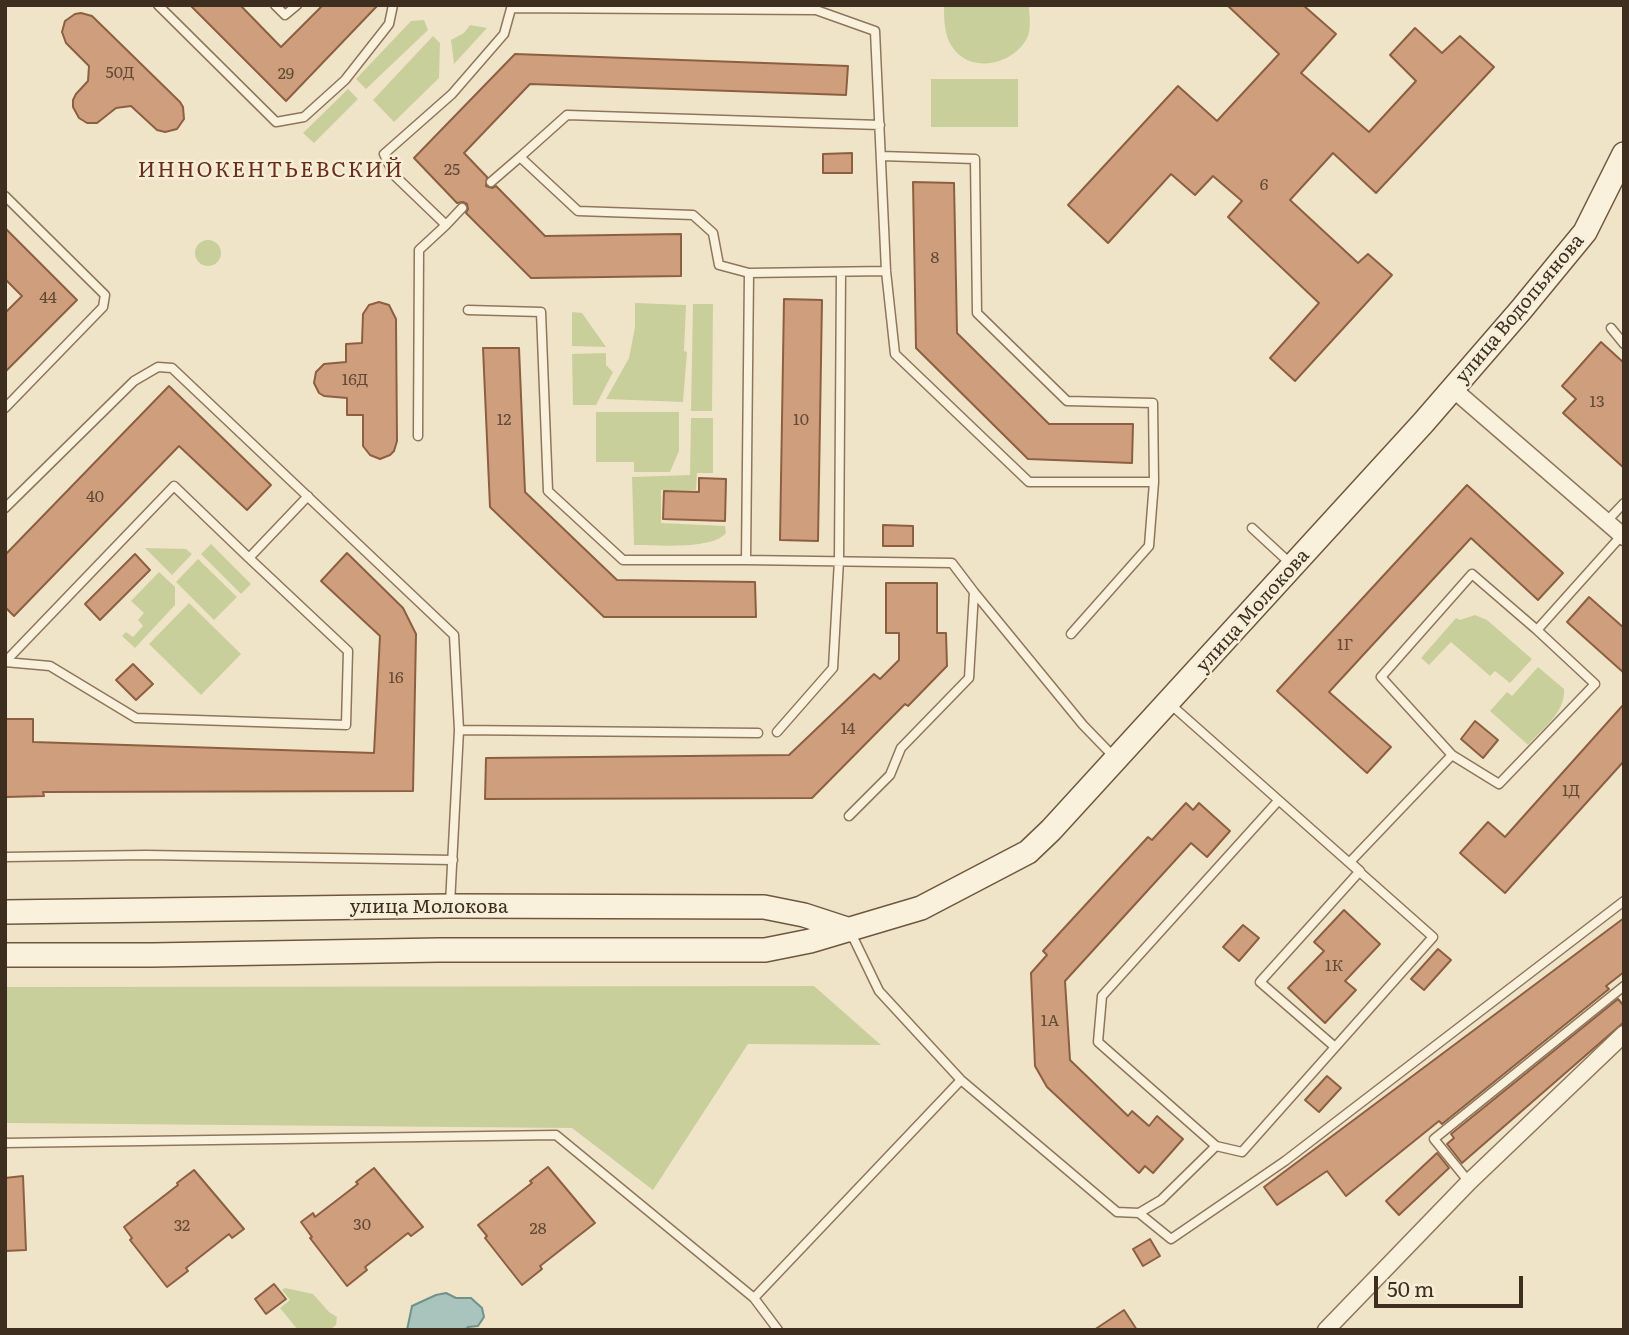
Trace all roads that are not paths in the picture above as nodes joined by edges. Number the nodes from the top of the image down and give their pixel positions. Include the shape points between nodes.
1 (158, 5) edge
2 (275, 5) edge
3 (297, 5) edge
4 (393, 5) edge
5 (512, 7) edge
6 (816, 7) edge
7 (880, 125) junction
8 (1624, 154) edge
9 (881, 156) junction
10 (520, 157) junction
11 (491, 182) dead end
12 (5, 196) edge
13 (462, 208) dead end
14 (446, 225) junction
15 (886, 271) junction
16 (841, 272) junction
17 (749, 273) junction
18 (468, 310) dead end
19 (1611, 328) dead end
20 (1624, 344) edge
21 (1453, 389) junction
22 (5, 408) edge
23 (418, 436) dead end
24 (1154, 482) junction
25 (309, 496) junction
26 (1624, 503) edge
27 (5, 508) edge
28 (1606, 522) junction
29 (1252, 528) dead end
30 (1623, 536) edge
31 (249, 558) junction
32 (746, 560) junction
33 (839, 560) junction
34 (1293, 566) junction
35 (974, 592) junction
36 (1536, 630) junction
37 (1071, 634) dead end
38 (5, 662) edge
39 (1169, 703) junction
40 (459, 730) junction
41 (777, 732) dead end
42 (758, 733) dead end
43 (1452, 755) junction
44 (1117, 760) junction
45 (1278, 801) junction
46 (849, 816) dead end
47 (5, 857) edge
48 (453, 860) junction
49 (1350, 862) junction
50 (1360, 871) junction
51 (1624, 901) edge
52 (450, 906) junction
53 (5, 912) edge
54 (850, 930) junction
55 (5, 955) edge
56 (1624, 986) edge
57 (1624, 1034) edge
58 (1335, 1047) junction
59 (961, 1080) junction
60 (5, 1143) edge
61 (1216, 1146) junction
62 (1469, 1182) junction
63 (1139, 1213) junction
64 (754, 1298) junction
65 (778, 1330) edge
66 (1326, 1330) edge

1 - 4 lane via 276,122 304,117 345,80 389,24
2 - 3 lane via 285,15
5 - 6 lane
5 - 14 lane via 504,34 470,74 384,154 394,174
6 - 7 lane via 876,31
7 - 9 lane
7 - 10 lane via 567,115
8 - 21 street, улица Водопьянова via 1585,232
9 - 15 lane
9 - 24 lane via 975,159 977,313 1067,401 1153,404
10 - 11 lane
10 - 17 lane via 578,211 693,215 713,233 719,265
12 - 22 lane via 105,295 103,307
13 - 14 lane
14 - 23 lane via 419,250
15 - 16 lane
15 - 24 lane via 895,354 1030,482
16 - 17 lane
16 - 33 lane
17 - 32 lane
18 - 32 lane via 541,312 548,491 623,560
19 - 20 lane
21 - 28 street
21 - 34 street, улица Молокова
24 - 37 lane via 1149,546
25 - 27 lane via 172,368 158,367 134,381
25 - 31 lane
25 - 40 lane via 454,635
26 - 28 lane
28 - 30 street
29 - 34 lane
30 - 36 lane
31 - 38 lane via 174,486
31 - 38 lane via 348,651 346,725 135,718 50,666
32 - 33 lane
33 - 35 lane via 951,563
33 - 41 lane via 833,667
34 - 39 street, улица Молокова
35 - 44 lane
35 - 46 lane via 969,678 901,748 890,775
36 - 43 lane via 1595,684 1499,784
36 - 43 lane via 1472,574 1381,677
39 - 44 street, улица Молокова
39 - 45 lane
40 - 42 lane
40 - 48 lane
43 - 49 lane
44 - 54 street, улица Молокова via 1028,852 921,908
45 - 49 lane
45 - 61 lane via 1102,996 1098,1042
47 - 48 lane
48 - 52 lane
49 - 50 lane
50 - 58 lane via 1433,937
50 - 58 lane via 1260,982
51 - 63 lane via 1285,1161 1171,1239
52 - 53 street, улица Молокова
52 - 54 street, улица Молокова via 764,907
54 - 55 street, улица Молокова via 765,950
54 - 59 lane via 879,991
56 - 62 lane via 1434,1139
57 - 62 street
58 - 61 lane via 1242,1152
59 - 63 lane via 1117,1212
59 - 64 lane
60 - 64 lane via 556,1135
61 - 63 lane via 1161,1200
62 - 66 street
64 - 65 lane

